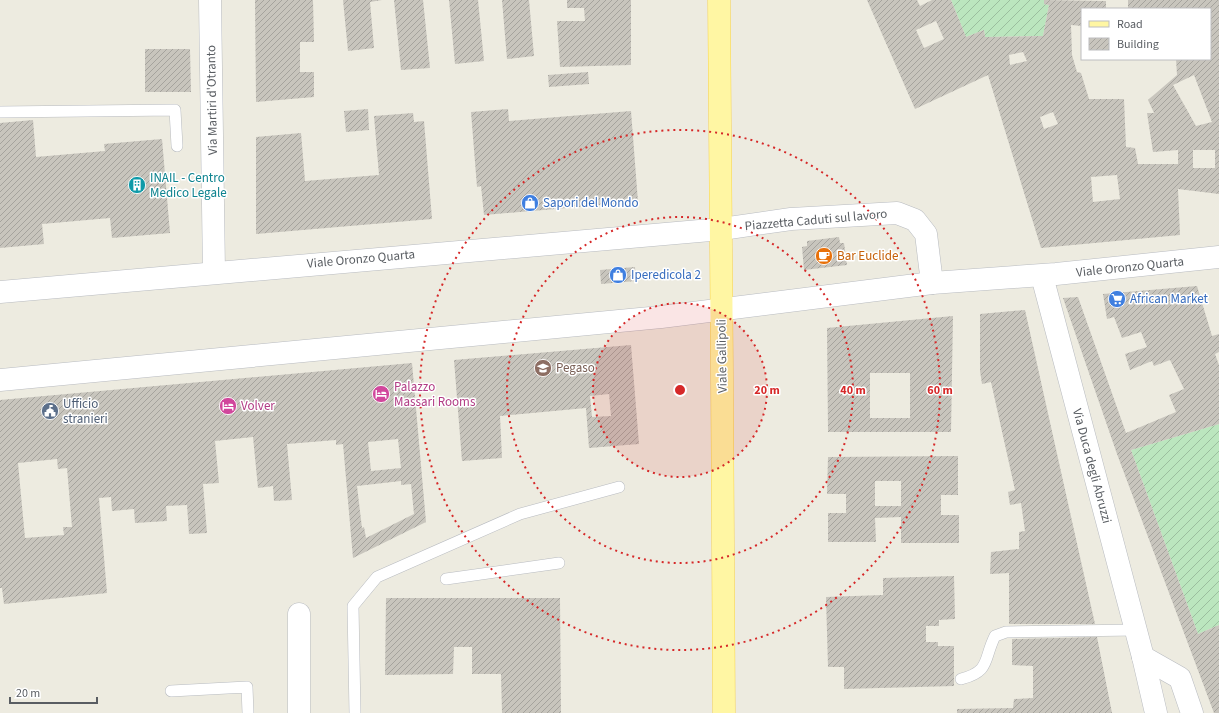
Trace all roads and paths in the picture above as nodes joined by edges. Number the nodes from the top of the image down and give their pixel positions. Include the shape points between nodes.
1 (210, 0) edge
2 (719, 0) edge
3 (0, 112) edge
4 (176, 146) dead end
5 (722, 229) junction
6 (1219, 257) edge
7 (214, 272) junction
8 (1042, 276) junction
9 (932, 283) junction
10 (0, 292) edge
11 (721, 311) junction
12 (0, 380) edge
13 (619, 487) dead end
14 (559, 563) dead end
15 (446, 579) dead end
16 (299, 614) dead end
17 (1136, 630) junction
18 (1143, 657) junction
19 (961, 680) dead end
20 (171, 691) dead end
21 (248, 713) edge
22 (299, 713) edge
23 (354, 713) edge
24 (724, 713) edge
25 (1156, 713) edge
26 (1192, 713) edge

1 - 7 street, Via Martiri d'Otranto
2 - 5 main road, Viale Gallipoli
3 - 4 lane via 175,110
5 - 7 street, Viale Oronzo Quarta
5 - 9 street, Piazzetta Caduti sul lavoro via 791,220 897,213 915,220 926,234
5 - 11 main road, Viale Gallipoli
6 - 8 street, Viale Oronzo Quarta
7 - 10 street, Viale Oronzo Quarta
8 - 9 street
8 - 17 street, Via Duca degli Abruzzi
9 - 11 street
11 - 12 street
11 - 24 main road, Viale Gallipoli
13 - 23 lane via 520,514 377,577 353,606
14 - 15 lane
16 - 22 street
17 - 18 street, Via Duca degli Abruzzi
17 - 19 lane via 1006,632 995,636 986,665 974,676
18 - 25 street, Via Duca degli Abruzzi
18 - 26 street via 1180,678
20 - 21 lane via 247,687

